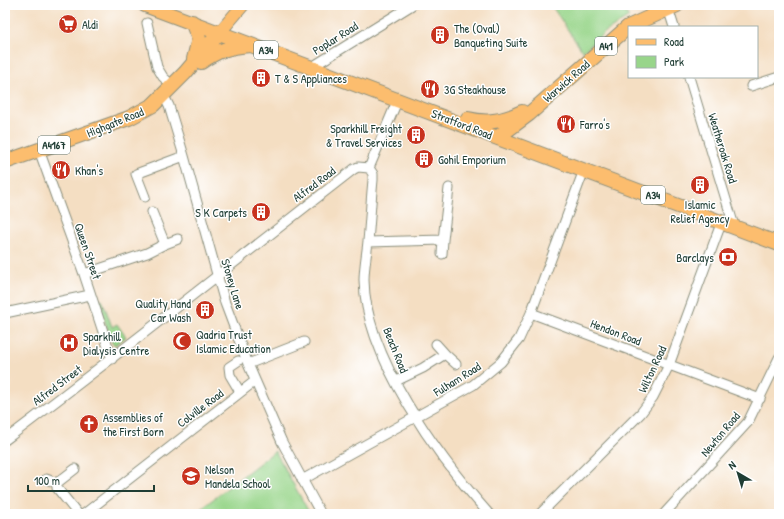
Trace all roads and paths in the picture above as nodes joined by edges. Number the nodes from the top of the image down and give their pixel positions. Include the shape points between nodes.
1 (145, 5) edge
2 (243, 5) edge
3 (412, 5) edge
4 (671, 6) edge
5 (192, 22) junction
6 (147, 23) dead end
7 (630, 26) edge
8 (674, 26) edge
9 (628, 27) edge
10 (220, 32) junction
11 (252, 45) junction
12 (312, 67) junction
13 (189, 68) junction
14 (779, 77) edge
15 (689, 78) edge
16 (174, 86) junction
17 (751, 86) dead end
18 (551, 93) junction
19 (164, 96) junction
20 (398, 99) junction
21 (429, 111) junction
22 (498, 137) junction
23 (39, 150) junction
24 (184, 156) junction
25 (5, 162) edge
26 (369, 168) junction
27 (584, 170) junction
28 (449, 188) dead end
29 (145, 197) dead end
30 (152, 212) dead end
31 (728, 224) junction
32 (178, 239) dead end
33 (443, 240) junction
34 (368, 242) junction
35 (166, 244) junction
36 (779, 244) edge
37 (442, 254) dead end
38 (84, 274) junction
39 (218, 274) junction
40 (90, 295) junction
41 (5, 313) edge
42 (531, 313) junction
43 (304, 342) dead end
44 (436, 344) dead end
45 (445, 354) junction
46 (779, 358) edge
47 (112, 359) junction
48 (238, 361) dead end
49 (248, 364) junction
50 (456, 364) dead end
51 (669, 365) junction
52 (255, 381) junction
53 (396, 381) junction
54 (240, 392) junction
55 (760, 399) junction
56 (415, 418) junction
57 (5, 440) edge
58 (75, 469) dead end
59 (46, 479) dead end
60 (302, 480) junction
61 (57, 483) junction
62 (5, 509) edge
63 (8, 514) edge
64 (78, 514) edge
65 (84, 514) edge
66 (321, 514) edge
67 (489, 514) edge
68 (540, 514) edge
69 (664, 514) edge

1 - 5 highway, Stratford Road / A34
2 - 10 main road
3 - 12 street, Poplar Road
4 - 7 highway, Warwick Road / A41
4 - 8 street
5 - 10 highway, Stratford Road / A34
5 - 13 highway via 199,39
6 - 16 street via 157,67 163,78
9 - 18 highway, Warwick Road / A41
10 - 11 highway, Stratford Road / A34
10 - 13 highway, Highgate Road / A4167
11 - 12 highway, Stratford Road / A34
11 - 13 highway via 217,51
12 - 20 highway, Stratford Road / A34
13 - 16 highway, Highgate Road / A4167
14 - 17 street
15 - 31 street, Weatheroak Road
16 - 19 highway, Highgate Road / A4167
18 - 21 highway via 512,117 493,122 477,122
18 - 22 highway, Warwick Road / A41 via 529,114
19 - 23 highway, Highgate Road / A4167 via 129,118
19 - 24 street, Stoney Lane
20 - 21 highway, Stratford Road / A34
20 - 26 street
21 - 22 highway, Stratford Road / A34
22 - 27 highway, Stratford Road / A34
23 - 25 highway, Highgate Road / A4167
23 - 38 street, Queen Street
24 - 29 street via 136,174
24 - 39 street, Stoney Lane
26 - 34 street, Beach Road via 373,174
26 - 39 street, Alfred Road via 358,166
27 - 31 highway, Stratford Road / A34
27 - 42 street, Fulham Road
28 - 33 street
30 - 35 street
31 - 36 highway, Stratford Road / A34
31 - 51 street, Wilton Road
32 - 35 street
33 - 34 street
33 - 37 street
34 - 53 street, Beach Road via 364,280 368,305 375,334
35 - 38 street
38 - 40 street, Queen Street
39 - 47 street, Alfred Street
39 - 49 street, Stoney Lane
40 - 41 street
40 - 47 street, Queen Street
42 - 51 street, Hendon Road
42 - 56 street, Fulham Road via 511,350 489,373
43 - 49 street
44 - 45 street
45 - 50 street
45 - 53 street
46 - 55 street, Newton Road
47 - 57 street, Alfred Street
48 - 54 street via 229,367 230,375
49 - 52 street, Stoney Lane
51 - 55 street, Hendon Road
51 - 68 street, Wilton Road via 653,397 641,413
52 - 54 street, Colville Road
52 - 60 street, Stoney Lane
53 - 56 street, Beach Road
54 - 65 street, Colville Road
55 - 69 street, Newton Road via 744,427
56 - 60 street, Fulham Road
56 - 67 street, Beach Road
58 - 61 street
59 - 61 street
60 - 66 street, Stoney Lane
61 - 64 street via 57,488
62 - 63 street

